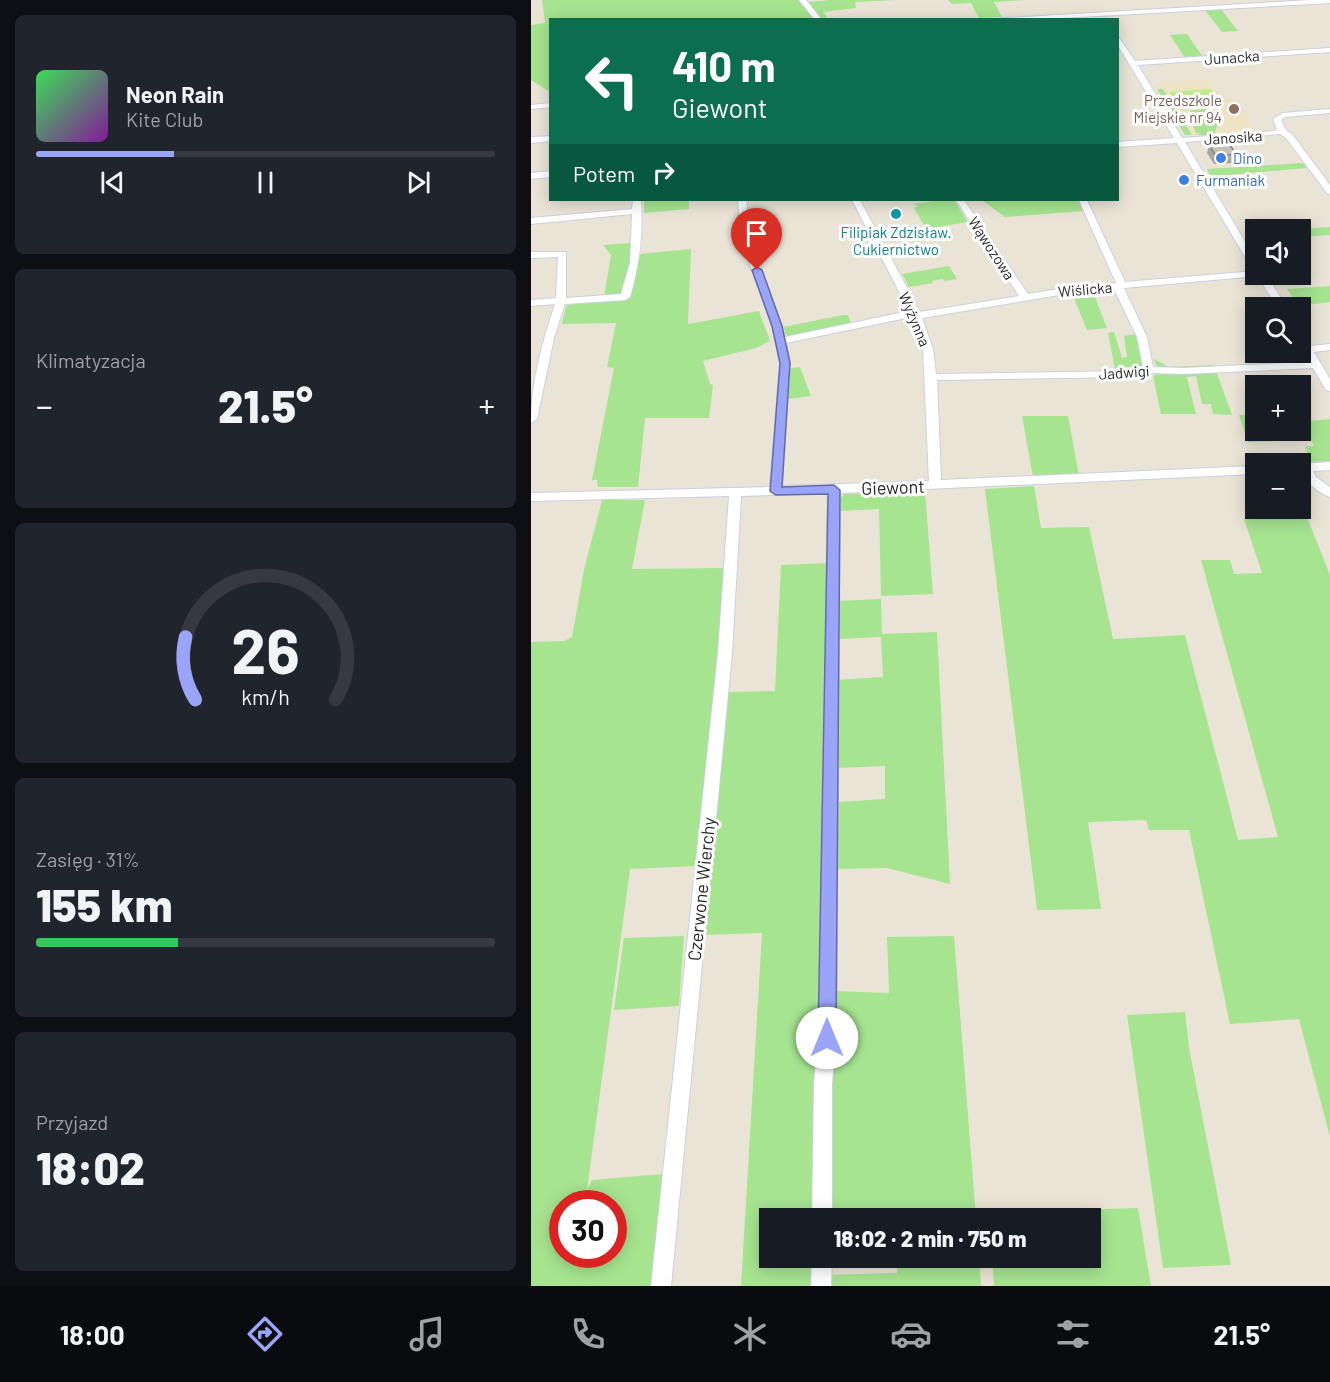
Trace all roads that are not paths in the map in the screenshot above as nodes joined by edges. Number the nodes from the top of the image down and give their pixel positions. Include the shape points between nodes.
1 (803, 0) edge
2 (1330, 1) edge
3 (1115, 2) dead end
4 (1123, 10) junction
5 (1102, 12) junction
6 (817, 18) edge
7 (1015, 18) edge
8 (1106, 18) edge
9 (1119, 40) edge
10 (1330, 50) edge
11 (1134, 63) junction
12 (549, 105) edge
13 (531, 107) edge
14 (1330, 111) edge
15 (1281, 131) junction
16 (549, 138) edge
17 (531, 140) edge
18 (1181, 141) junction
19 (1119, 145) edge
20 (549, 174) edge
21 (1330, 175) edge
22 (531, 176) edge
23 (1319, 176) junction
24 (1330, 191) edge
25 (637, 201) edge
26 (742, 201) edge
27 (857, 201) edge
28 (961, 201) edge
29 (1083, 201) edge
30 (637, 211) junction
31 (531, 221) edge
32 (1245, 248) edge
33 (531, 255) edge
34 (1245, 275) edge
35 (1120, 286) junction
36 (1024, 296) junction
37 (561, 301) junction
38 (531, 303) edge
39 (916, 315) junction
40 (780, 341) junction
41 (1330, 347) edge
42 (1311, 349) edge
43 (1311, 356) edge
44 (1316, 365) junction
45 (1144, 370) junction
46 (931, 377) junction
47 (1330, 388) edge
48 (531, 419) edge
49 (1330, 466) edge
50 (1311, 467) edge
51 (1245, 470) edge
52 (1311, 479) edge
53 (935, 486) junction
54 (834, 490) junction
55 (776, 491) junction
56 (1330, 492) edge
57 (735, 493) junction
58 (531, 497) edge
59 (822, 1208) edge
60 (822, 1268) edge
61 (661, 1286) edge
62 (821, 1286) edge

1 - 6 street
2 - 4 street
3 - 4 street
4 - 5 street
5 - 7 street
5 - 8 street
9 - 11 street
10 - 11 street, Junacka
11 - 18 street
12 - 13 street
14 - 15 street, Janosika via 1281,116 1277,120
15 - 18 street, Janosika
15 - 23 street
16 - 17 street
18 - 19 street, Janosika
18 - 32 street
20 - 22 street
21 - 23 street
23 - 24 street
25 - 30 street
26 - 40 street via 746,240
27 - 39 street, Wyżynna
28 - 36 street, Wąwozowa
29 - 35 street
30 - 31 street
30 - 37 street via 635,263 625,297
33 - 37 street via 563,254
34 - 35 street, Wiślicka
35 - 36 street, Wiślicka
35 - 45 street via 1144,344 1148,362
36 - 39 street, Wiślicka
37 - 38 street
37 - 48 street
39 - 40 street, Wiślicka
39 - 46 street, Wyżynna via 928,349
40 - 55 street via 785,363
41 - 42 street
43 - 44 street
44 - 45 street, Jadwigi
44 - 47 street
45 - 46 street, Jadwigi via 1131,374
46 - 53 street, Wyżynna
49 - 50 street
51 - 53 street, Giewont
52 - 56 street
53 - 54 street, Giewont
54 - 55 street, Giewont
54 - 59 street
55 - 57 street, Giewont
57 - 58 street, Giewont
57 - 61 street, Czerwone Wierchy via 723,664
60 - 62 street

